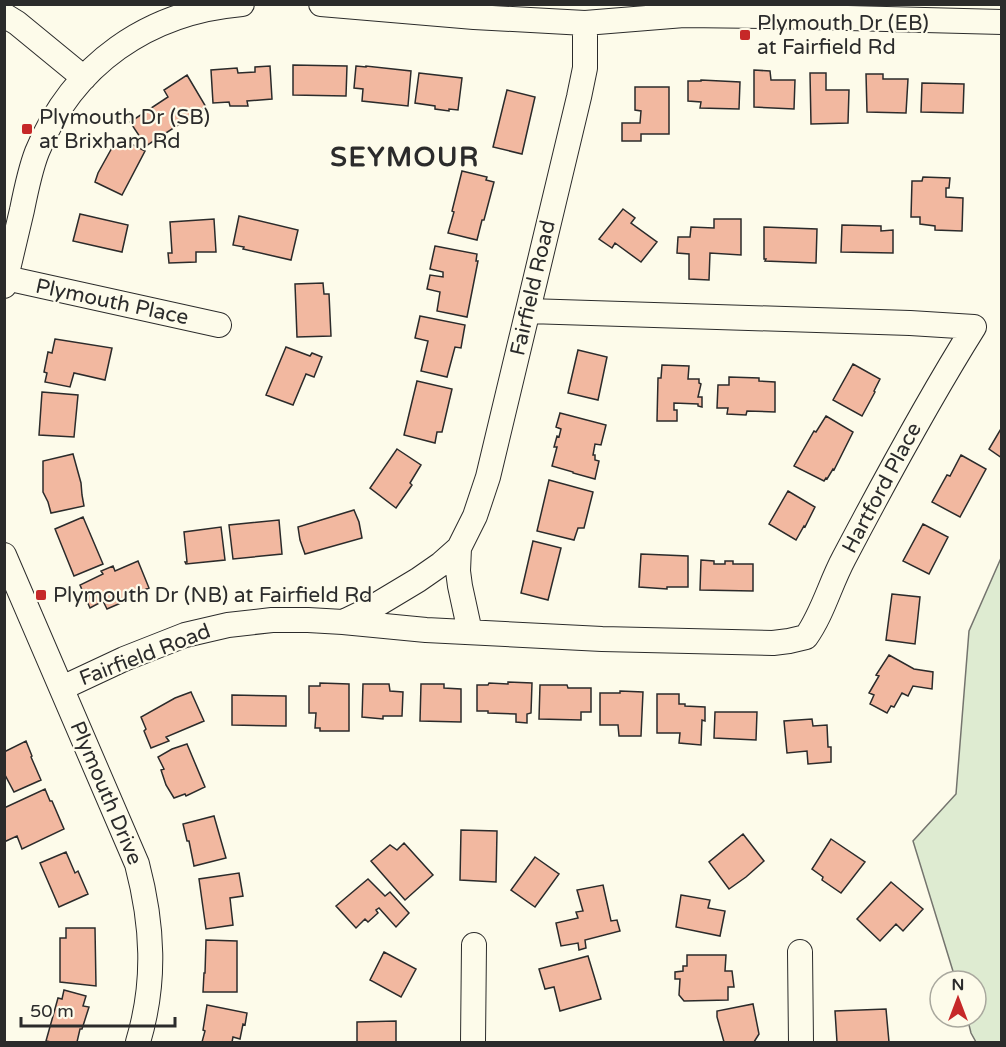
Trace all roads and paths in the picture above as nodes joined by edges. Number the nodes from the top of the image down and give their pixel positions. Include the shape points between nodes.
1 (242, 4) edge
2 (321, 4) edge
3 (4, 15) edge
4 (1002, 22) edge
5 (585, 23) junction
6 (84, 78) junction
7 (5, 282) edge
8 (528, 312) junction
9 (219, 325) dead end
10 (459, 548) junction
11 (4, 555) edge
12 (343, 622) junction
13 (470, 632) junction
14 (62, 688) junction
15 (474, 945) dead end
16 (800, 952) dead end
17 (138, 1042) edge
18 (473, 1042) edge
19 (801, 1042) edge

1 - 6 street via 184,14 150,28 114,50
2 - 5 street
3 - 6 street
4 - 5 street via 684,15
5 - 8 street, Fairfield Road via 585,68
6 - 7 street via 54,118 36,154
7 - 9 street, Plymouth Place
8 - 10 street, Fairfield Road via 488,477
8 - 13 street, Hartford Place via 974,327 909,436 806,637 773,642
10 - 12 street, Fairfield Road via 418,580
10 - 13 street, Fairfield Road via 458,571
11 - 14 street, Plymouth Drive
12 - 13 street, Hartford Place
12 - 14 street, Fairfield Road via 272,620 185,635
14 - 17 street, Plymouth Drive via 144,888 152,955 150,989
15 - 18 street
16 - 19 street

